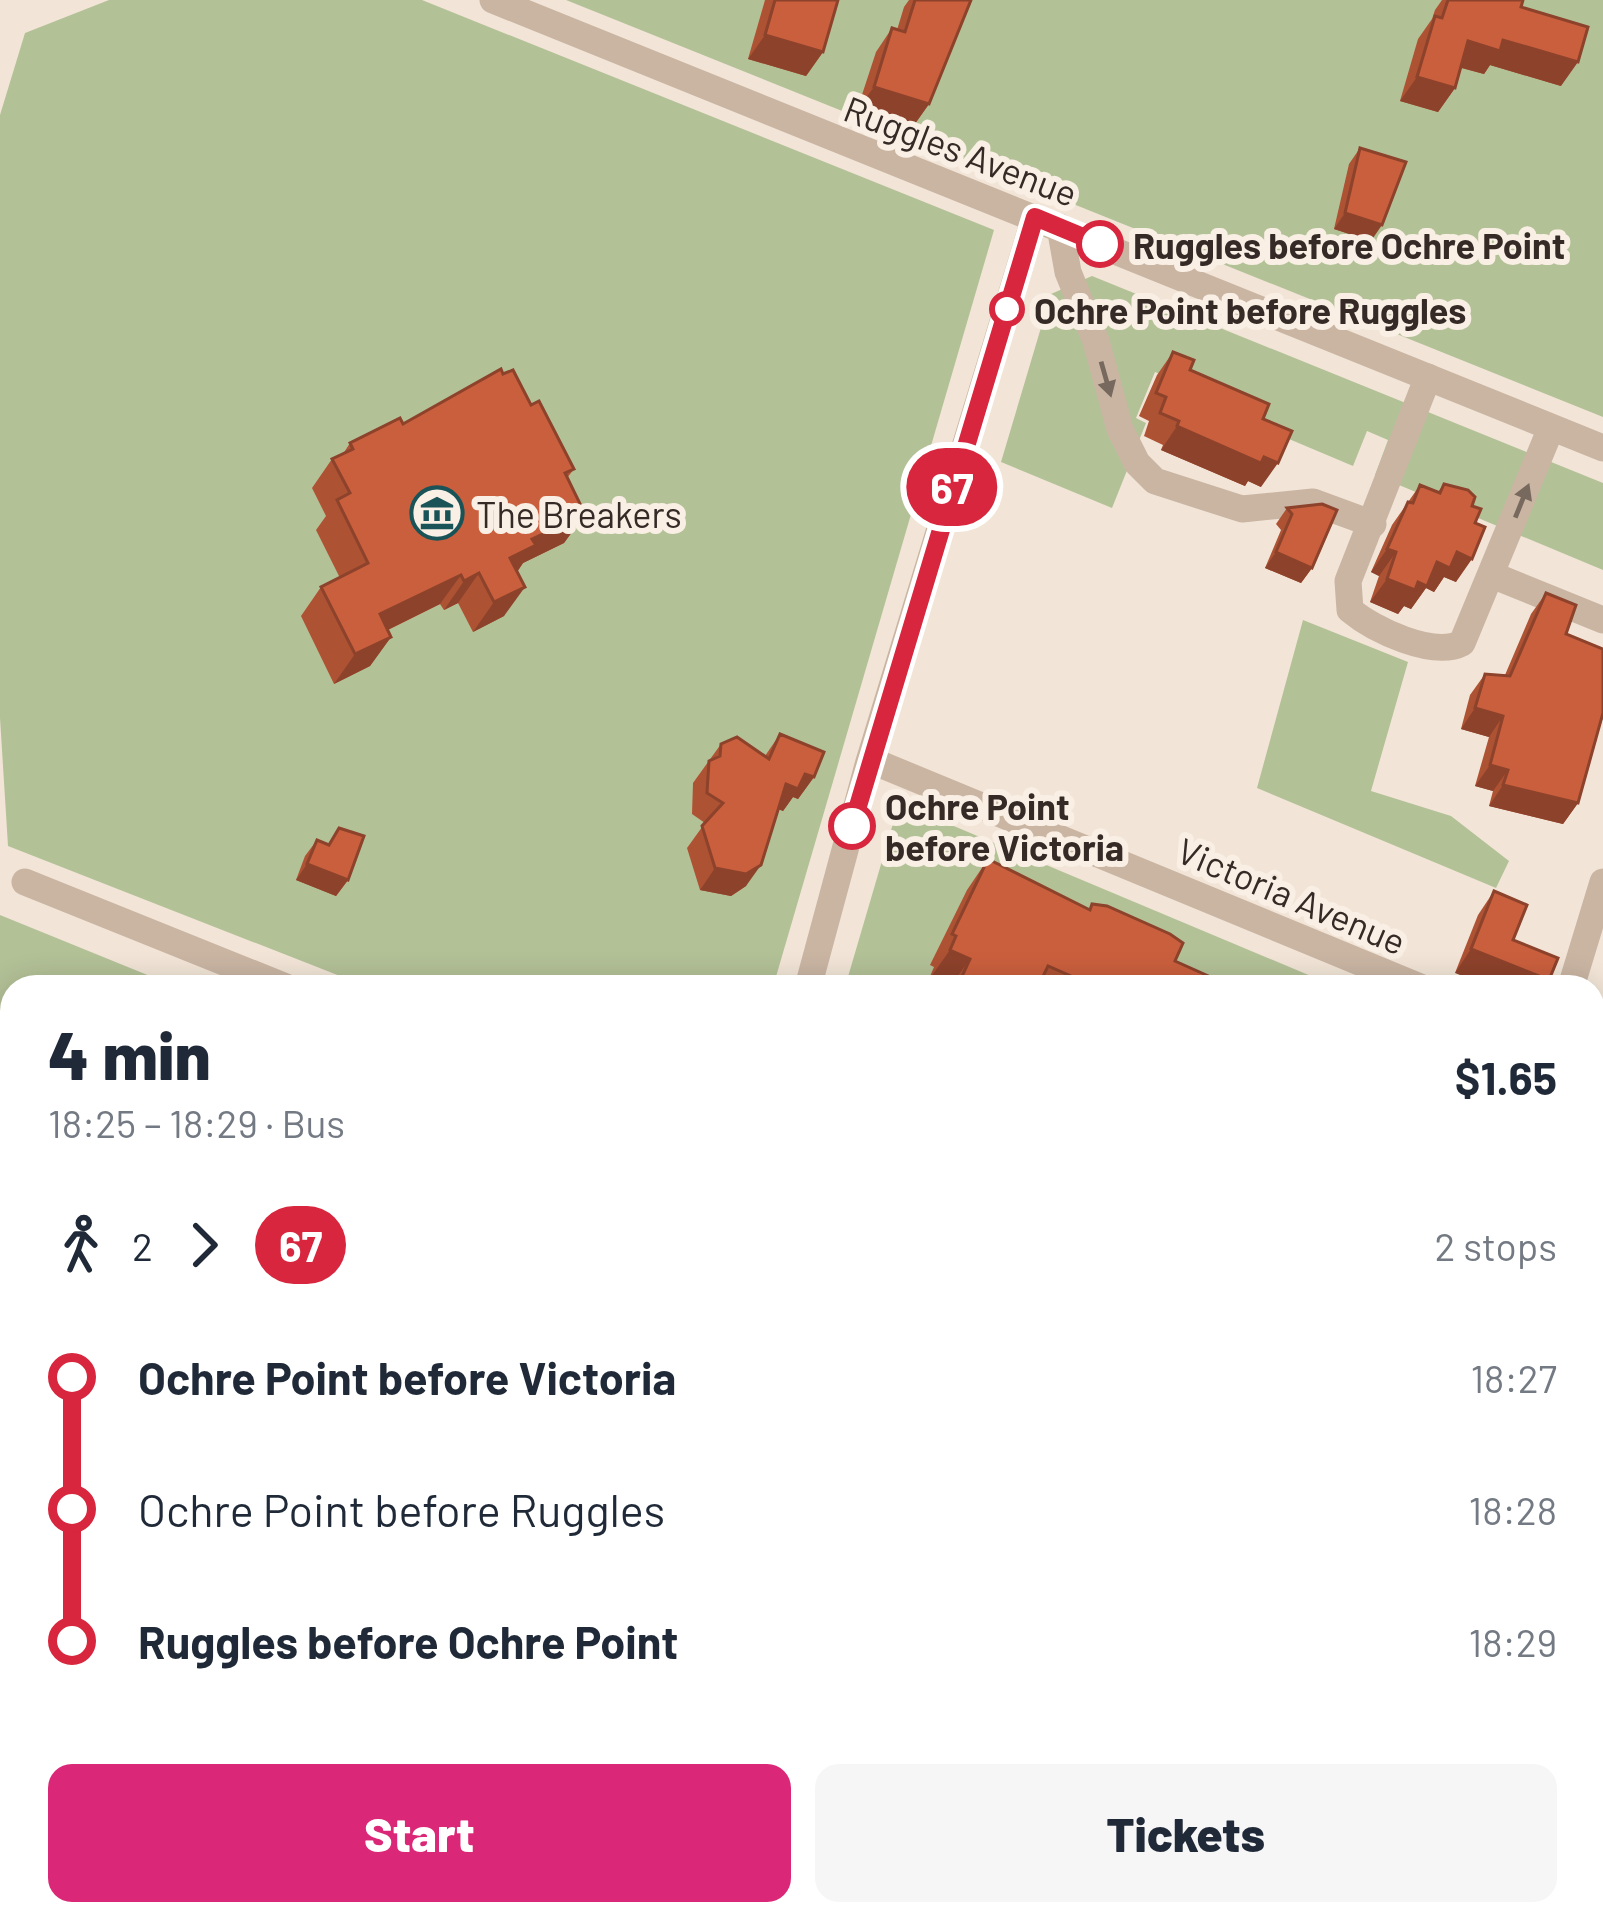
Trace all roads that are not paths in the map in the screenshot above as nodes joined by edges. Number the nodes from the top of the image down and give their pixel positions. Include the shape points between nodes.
1 (493, 0) edge
2 (1048, 222) junction
3 (1428, 377) junction
4 (1551, 428) junction
5 (1603, 448) edge
6 (1372, 524) junction
7 (1492, 575) junction
8 (1603, 620) edge
9 (870, 760) junction
10 (25, 882) dead end
11 (1603, 882) edge
12 (256, 975) edge
13 (811, 975) edge
14 (1391, 975) edge
15 (1575, 975) edge

1 - 2 street, Ruggles Avenue
2 - 3 street, Ruggles Avenue
2 -> 6 street via 1096,341 1120,429 1155,481 1241,509 1313,502
2 - 9 street
3 - 4 street, Ruggles Avenue
3 - 6 street
4 - 5 street, Ruggles Avenue
7 -> 4 street
6 - 7 street via 1346,598 1361,619 1451,649 1462,643
7 - 8 street
9 - 13 street
9 - 14 street, Victoria Avenue
10 - 12 street
11 - 15 street

